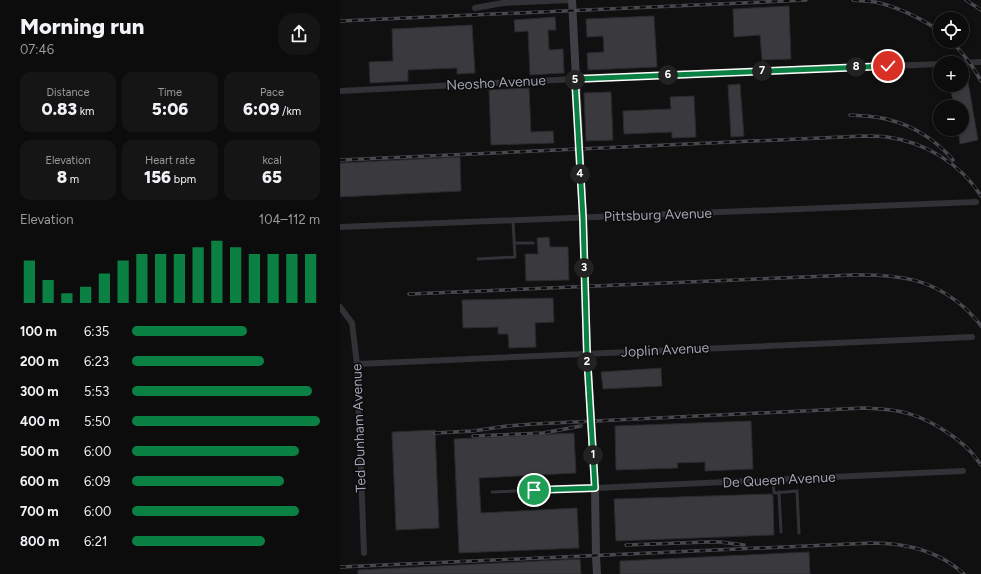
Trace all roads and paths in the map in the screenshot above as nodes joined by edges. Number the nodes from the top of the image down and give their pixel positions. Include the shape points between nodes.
1 (571, 0) edge
2 (475, 8) dead end
3 (981, 62) edge
4 (969, 63) edge
5 (933, 64) edge
6 (575, 79) junction
7 (340, 91) edge
8 (976, 202) dead end
9 (583, 218) junction
10 (513, 221) junction
11 (340, 227) edge
12 (515, 243) junction
13 (533, 243) dead end
14 (478, 259) dead end
15 (340, 307) edge
16 (972, 337) dead end
17 (587, 354) junction
18 (357, 364) junction
19 (963, 471) dead end
20 (773, 480) junction
21 (595, 488) junction
22 (492, 492) dead end
23 (779, 492) junction
24 (781, 532) dead end
25 (799, 533) dead end
26 (364, 553) dead end
27 (597, 574) edge

1 - 2 street via 503,3
1 - 6 street
3 - 4 street
5 - 6 street, Neosho Avenue
6 - 7 street, Neosho Avenue
6 - 9 street
8 - 9 street, Pittsburg Avenue
9 - 10 street, Pittsburg Avenue
9 - 17 street
10 - 11 street, Pittsburg Avenue
10 - 12 lane
12 - 13 lane
12 - 14 lane via 515,257
15 - 18 street, Ted Dunham Avenue via 352,323
16 - 17 street, Joplin Avenue
17 - 18 street, Joplin Avenue
17 - 21 street
18 - 26 street, Ted Dunham Avenue
19 - 20 street, De Queen Avenue
20 - 21 street, De Queen Avenue
20 - 23 lane via 774,492
21 - 22 lane
21 - 27 street
23 - 24 lane
23 - 25 lane via 797,492

